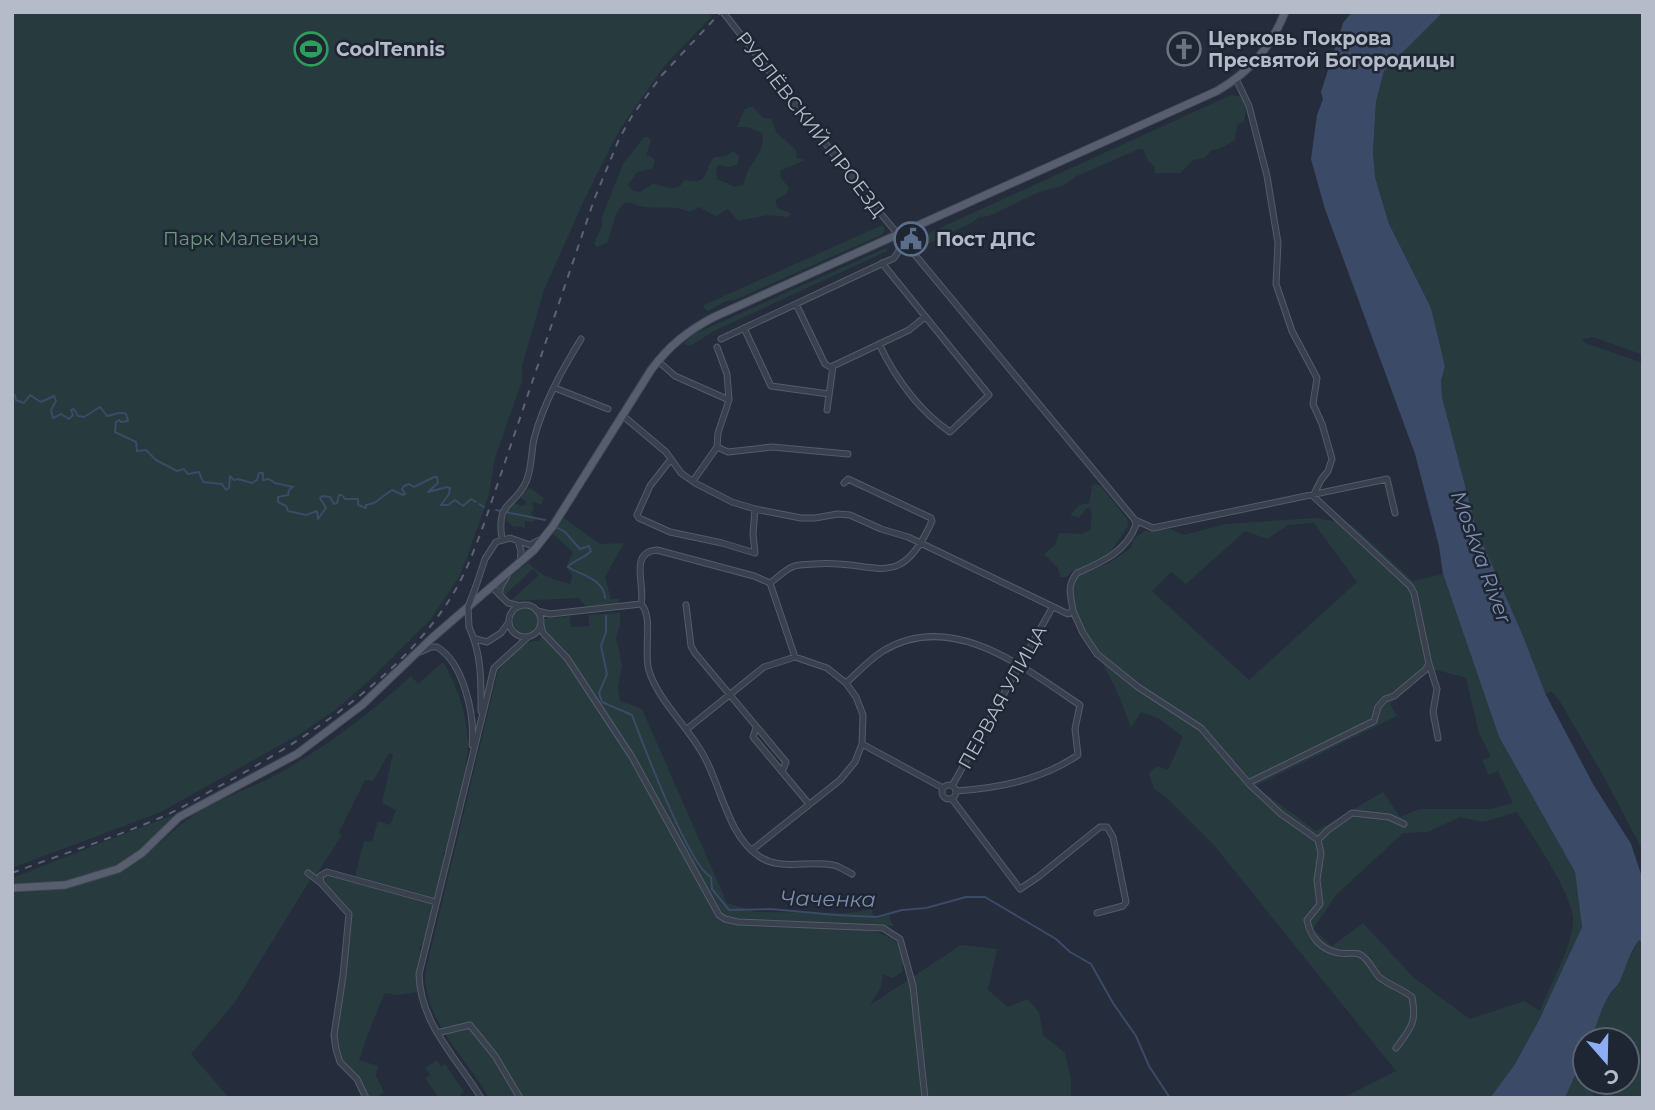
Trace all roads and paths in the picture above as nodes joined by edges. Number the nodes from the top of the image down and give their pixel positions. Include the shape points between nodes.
1 (723, 12) edge
2 (1285, 12) edge
3 (1236, 79) junction
4 (898, 234) junction
5 (882, 263) junction
6 (796, 304) junction
7 (925, 317) junction
8 (744, 328) junction
9 (581, 339) dead end
10 (721, 339) dead end
11 (879, 344) junction
12 (716, 347) dead end
13 (658, 360) junction
14 (832, 368) junction
15 (555, 388) junction
16 (829, 394) junction
17 (729, 400) junction
18 (608, 409) dead end
19 (827, 410) dead end
20 (622, 415) junction
21 (717, 447) junction
22 (848, 454) dead end
23 (671, 459) junction
24 (693, 481) junction
25 (844, 484) dead end
26 (1314, 496) junction
27 (755, 509) junction
28 (1395, 513) dead end
29 (1135, 520) junction
30 (548, 532) junction
31 (502, 539) junction
32 (518, 541) junction
33 (922, 544) junction
34 (519, 563) junction
35 (511, 570) junction
36 (770, 583) junction
37 (492, 587) junction
38 (500, 595) junction
39 (508, 603) junction
40 (472, 604) junction
41 (641, 604) junction
42 (686, 605) dead end
43 (523, 606) junction
44 (1052, 608) junction
45 (537, 611) junction
46 (1073, 611) junction
47 (550, 614) junction
48 (510, 619) junction
49 (541, 623) junction
50 (513, 631) junction
51 (501, 633) junction
52 (531, 636) junction
53 (474, 637) junction
54 (551, 641) junction
55 (515, 647) junction
56 (414, 656) junction
57 (795, 657) junction
58 (1019, 664) junction
59 (1429, 664) junction
60 (846, 683) junction
61 (729, 695) junction
62 (481, 721) junction
63 (687, 729) junction
64 (1438, 738) dead end
65 (862, 744) junction
66 (470, 763) junction
67 (1248, 783) junction
68 (943, 788) junction
69 (954, 789) junction
70 (952, 799) junction
71 (809, 804) junction
72 (1404, 824) dead end
73 (1318, 840) junction
74 (752, 850) junction
75 (308, 873) dead end
76 (852, 874) dead end
77 (320, 883) junction
78 (12, 888) edge
79 (436, 902) junction
80 (1097, 913) dead end
81 (437, 1033) junction
82 (1396, 1048) dead end
83 (366, 1098) edge
84 (481, 1098) edge
85 (520, 1098) edge
86 (925, 1098) edge

1 - 4 street, РУБЛЁВСКИЙ ПРОЕЗД
2 - 3 main road via 1267,48
3 - 4 main road via 1195,103
3 - 26 street via 1249,106 1267,176 1278,243 1276,284 1292,331 1317,378 1312,404 1332,459
4 - 5 street via 899,251
4 - 13 main road via 704,323 676,340
4 - 29 street, РУБЛЁВСКИЙ ПРОЕЗД
5 - 6 street
5 - 7 street
6 - 8 street
6 - 14 street via 825,364
7 - 11 street
7 - 11 street via 989,396 952,432 923,409 893,372
8 - 10 street
8 - 16 street via 771,386
9 - 15 street
11 - 14 street
12 - 17 street via 727,374
13 - 17 street via 675,376
13 - 20 main road
14 - 16 street
15 - 18 street
15 - 31 street via 537,429 527,480 502,516
16 - 19 street
17 - 21 street
20 - 23 street
20 - 30 main road
21 - 22 street via 728,452 772,447
21 - 24 street
23 - 24 street
23 - 27 street via 650,486 639,518 670,532 755,553
24 - 27 street
25 - 33 street via 848,479 931,518
26 - 28 street via 1387,479
26 - 29 street via 1153,528
26 - 59 street via 1410,586
27 - 33 street via 805,519 850,515
29 - 46 street via 1134,532 1114,555 1074,577 1069,592
30 - 32 street via 530,545
30 - 34 main road
31 - 32 street
31 - 53 street, bridge via 492,547 468,607
32 - 34 street via 522,551
33 - 36 street via 896,567 827,563 792,567
33 - 44 street
34 - 35 main road
35 - 37 main road
35 - 38 street
36 - 41 street via 650,550 640,565
36 - 57 street
37 - 38 street
37 - 40 main road
38 - 39 street
38 - 40 street via 488,595
39 - 43 street
39 - 48 street
40 - 56 main road
41 - 47 street
41 - 63 street via 648,622 649,669 656,687
42 - 61 street via 691,646
43 - 45 street
43 - 48 street via 514,610
44 - 46 street via 1068,614
44 - 58 street, ПЕРВАЯ УЛИЦА
45 - 47 street
45 - 49 street
46 - 67 street via 1097,654 1201,728
47 - 49 street
48 - 50 street
48 - 51 street
49 - 52 street
49 - 54 street
50 - 51 street
50 - 52 street
50 - 55 street
51 - 53 street via 486,642
52 - 54 street
52 - 55 street
53 - 62 street via 481,668
54 - 86 street via 632,757 719,915 738,922 883,928 900,939 913,986
55 - 62 street via 494,668
56 - 66 street via 437,647 455,668 470,704
56 - 78 main road via 381,689 306,747 179,817 124,866 77,883
57 - 60 street via 827,668
57 - 61 street via 764,667
58 - 60 street via 971,642 918,636 883,651
58 - 69 street, ПЕРВАЯ УЛИЦА
58 - 69 street via 1080,705 1075,729 1078,755 1025,780 986,789
59 - 64 street via 1437,689 1433,712
59 - 67 street via 1385,699 1374,721
60 - 65 street via 863,716
61 - 63 street
61 - 71 street via 786,762 782,772
62 - 66 street
63 - 74 street via 706,760 732,822
65 - 68 street
65 - 71 street via 840,780
66 - 79 street
67 - 73 street
68 - 69 street
68 - 70 street via 943,796
69 - 70 street, ПЕРВАЯ УЛИЦА
70 - 80 street via 1020,889 1100,827 1107,827 1126,902
71 - 74 street
72 - 73 street via 1390,817 1352,813
73 - 82 street via 1320,904 1307,920 1310,934 1329,949 1362,956 1380,977 1412,997 1415,1017
74 - 76 street via 761,858 785,864 834,864
75 - 77 street
77 - 79 street via 320,876 327,872
77 - 83 street via 349,914 334,1035 340,1062 357,1079
79 - 81 street via 419,974 422,1001
81 - 84 street
81 - 85 street via 470,1025

